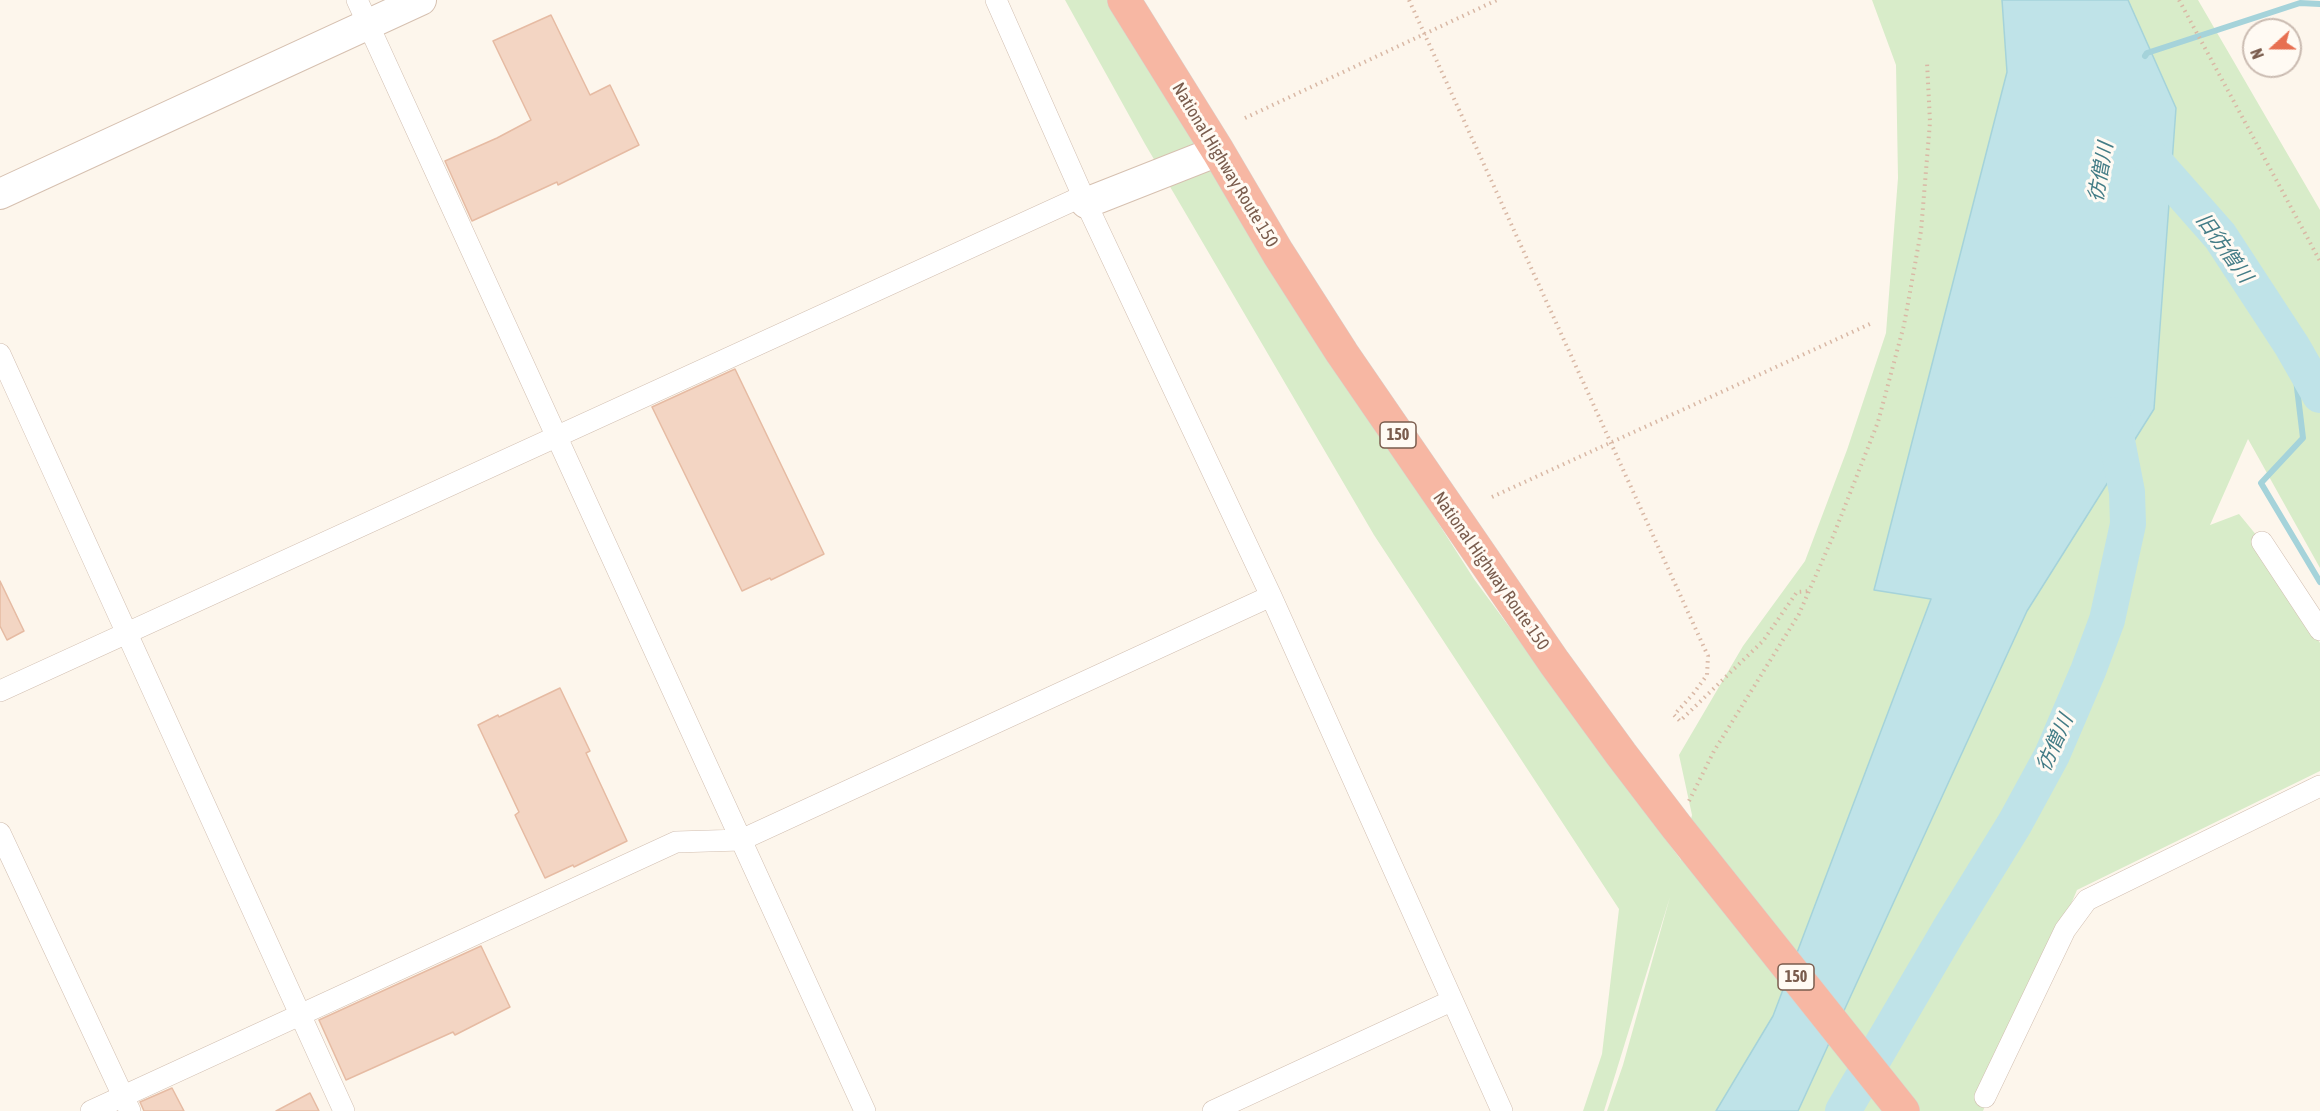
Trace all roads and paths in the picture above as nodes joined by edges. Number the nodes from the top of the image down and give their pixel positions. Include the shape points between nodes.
1 (421, 0) edge
2 (996, 0) edge
3 (1124, 0) edge
4 (1409, 0) edge
5 (1497, 0) edge
6 (2179, 0) edge
7 (363, 12) edge
8 (1424, 33) junction
9 (1927, 62) dead end
10 (1245, 118) dead end
11 (1218, 151) junction
12 (0, 195) edge
13 (1085, 200) junction
14 (2320, 261) edge
15 (1872, 323) dead end
16 (0, 354) edge
17 (557, 437) junction
18 (1610, 442) junction
19 (1492, 497) dead end
20 (2262, 542) dead end
21 (1810, 591) junction
22 (1270, 596) junction
23 (2320, 630) edge
24 (127, 633) junction
25 (0, 691) edge
26 (2320, 786) edge
27 (1676, 826) junction
28 (0, 833) edge
29 (741, 840) junction
30 (1451, 1000) junction
31 (300, 1014) junction
32 (1985, 1097) dead end
33 (127, 1104) edge
34 (1899, 1106) edge
35 (91, 1111) edge
36 (344, 1111) edge
37 (866, 1111) edge
38 (1213, 1111) edge
39 (1502, 1111) edge

1 - 7 street
2 - 13 street
3 - 11 highway, National Highway Route 150 / 150
4 - 8 path
5 - 8 path
6 - 14 path
7 - 12 street
7 - 17 street
8 - 10 path
8 - 18 path
9 - 21 path via 1930,122 1923,209 1904,325 1878,422
11 - 13 street
11 - 27 highway, National Highway Route 150 / 150 via 1355,372 1554,662
13 - 17 street
13 - 22 street
15 - 18 path
16 - 24 street
17 - 24 street
17 - 29 street
18 - 19 path
18 - 21 path via 1708,656 1707,675 1674,715 1680,720 1762,642 1797,592
20 - 23 street
21 - 27 path via 1800,614 1714,750
22 - 29 street
22 - 30 street
24 - 25 street
24 - 31 street
26 - 32 street via 2087,900 2065,930
27 - 34 highway, National Highway Route 150 / 150
28 - 33 street
29 - 31 street via 676,842
29 - 37 street
30 - 38 street
30 - 39 street
31 - 33 street
31 - 36 street
33 - 35 street

